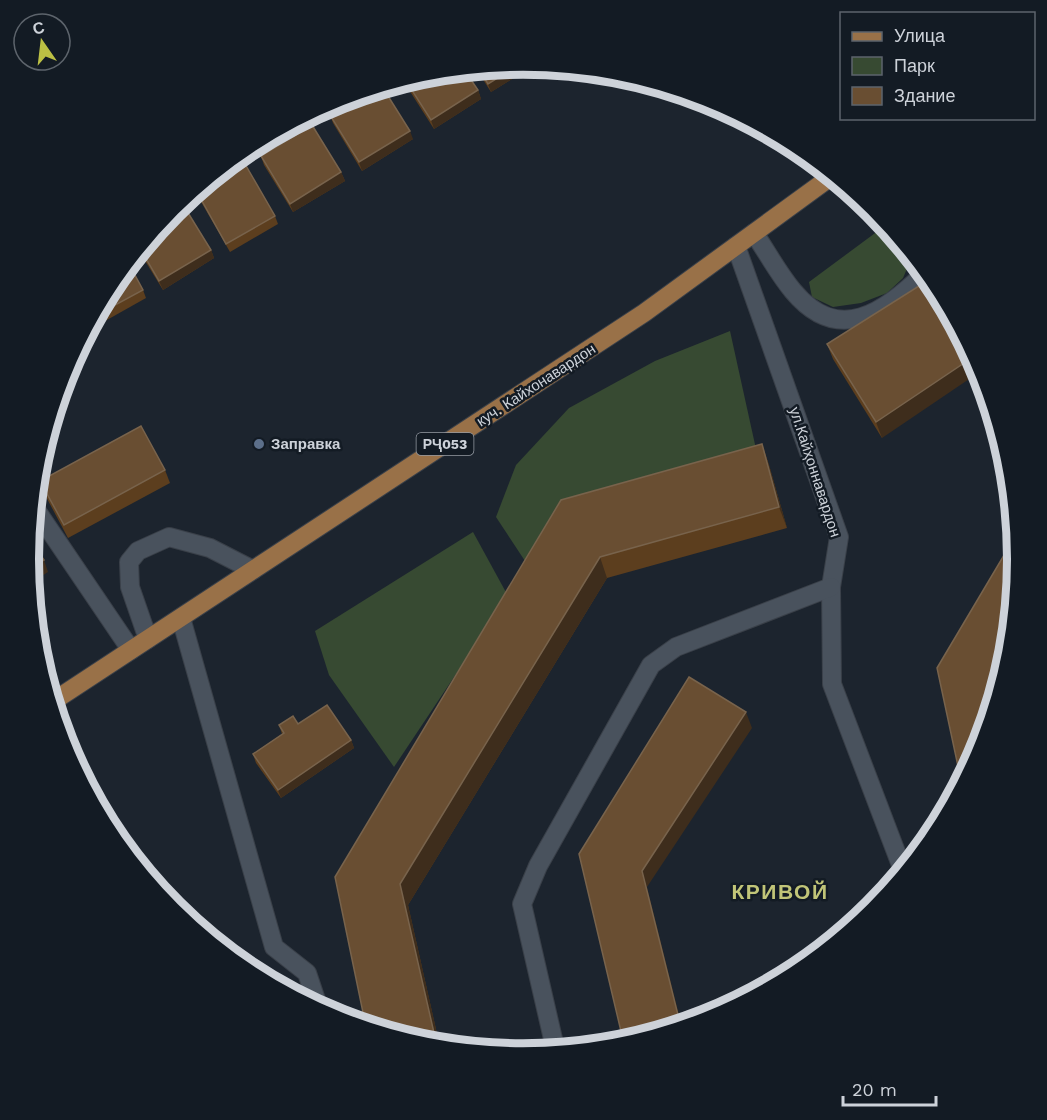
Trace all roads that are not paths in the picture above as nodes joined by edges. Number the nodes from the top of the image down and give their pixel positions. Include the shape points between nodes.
1 (825, 181) edge
2 (754, 233) junction
3 (736, 246) junction
4 (918, 280) edge
5 (41, 517) edge
6 (253, 570) junction
7 (831, 587) junction
8 (181, 618) junction
9 (148, 639) junction
10 (131, 650) junction
11 (60, 697) edge
12 (901, 864) edge
13 (315, 998) edge
14 (554, 1043) edge

1 - 2 main road, куч. Кайхонавардон / РҶ053
2 - 3 main road, куч. Кайхонавардон / РҶ053
2 - 4 street via 793,291 819,315 843,321 872,314
3 - 6 main road, куч. Кайхонавардон / РҶ053 via 645,313
3 - 7 street, ул.Кайҳоннавардон via 839,537
5 - 10 street
6 - 8 main road, куч. Кайхонавардон / РҶ053
6 - 9 street via 210,549 169,537 138,551 129,562 130,587
7 - 12 street, ул.Кайҳоннавардон via 832,684
7 - 14 street via 676,647 651,665 538,866 522,904
8 - 9 main road, куч. Кайхонавардон / РҶ053
8 - 13 street via 274,947 307,973
9 - 10 main road, куч. Кайхонавардон / РҶ053
10 - 11 main road, куч. Кайхонавардон / РҶ053

